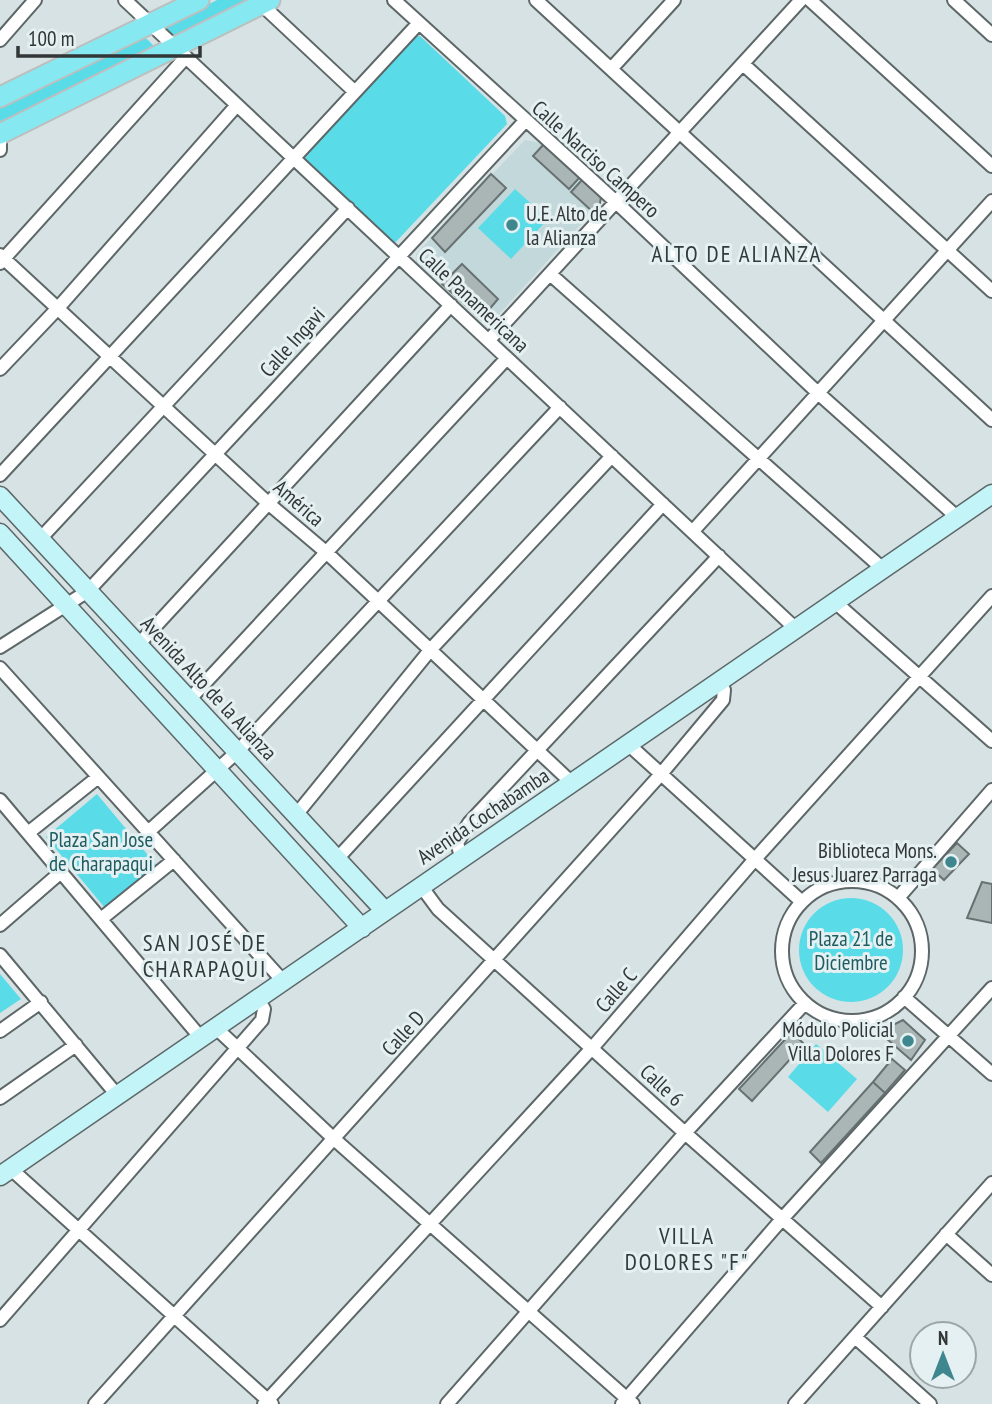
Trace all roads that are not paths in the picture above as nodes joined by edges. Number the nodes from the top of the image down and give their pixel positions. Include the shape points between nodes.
1 (35, 0) edge
2 (125, 0) edge
3 (199, 0) edge
4 (394, 0) edge
5 (674, 0) edge
6 (801, 0) edge
7 (810, 0) edge
8 (954, 0) edge
9 (539, 1) edge
10 (266, 2) edge
11 (149, 22) junction
12 (418, 24) junction
13 (992, 35) edge
14 (0, 40) edge
15 (180, 51) junction
16 (743, 64) junction
17 (611, 69) junction
18 (355, 92) junction
19 (0, 97) edge
20 (237, 105) junction
21 (525, 121) junction
22 (680, 132) junction
23 (0, 136) edge
24 (0, 150) edge
25 (294, 158) junction
26 (992, 166) edge
27 (992, 201) edge
28 (616, 202) junction
29 (348, 208) junction
30 (948, 250) junction
31 (398, 255) junction
32 (1, 259) edge
33 (550, 274) junction
34 (992, 291) edge
35 (452, 306) junction
36 (58, 308) junction
37 (885, 321) junction
38 (489, 340) junction
39 (111, 355) junction
40 (507, 358) junction
41 (0, 369) edge
42 (818, 393) junction
43 (164, 404) junction
44 (560, 407) junction
45 (992, 420) edge
46 (216, 454) junction
47 (612, 456) junction
48 (757, 460) junction
49 (0, 475) edge
50 (992, 494) edge
51 (0, 496) edge
52 (269, 504) junction
53 (663, 504) junction
54 (958, 518) junction
55 (692, 531) junction
56 (0, 533) edge
57 (40, 539) junction
58 (327, 552) junction
59 (719, 556) junction
60 (883, 569) junction
61 (88, 591) junction
62 (992, 596) edge
63 (379, 602) junction
64 (835, 602) junction
65 (66, 605) junction
66 (796, 629) junction
67 (138, 645) junction
68 (0, 648) edge
69 (431, 649) junction
70 (0, 668) edge
71 (920, 677) junction
72 (719, 682) junction
73 (189, 700) junction
74 (486, 700) junction
75 (992, 741) edge
76 (628, 744) junction
77 (539, 749) junction
78 (237, 752) junction
79 (217, 769) junction
80 (661, 774) junction
81 (97, 778) junction
82 (572, 783) junction
83 (992, 790) edge
84 (0, 800) edge
85 (296, 815) junction
86 (148, 832) junction
87 (27, 833) junction
88 (337, 859) junction
89 (461, 859) junction
90 (755, 859) junction
91 (174, 860) junction
92 (61, 872) junction
93 (421, 886) junction
94 (898, 898) junction
95 (802, 902) junction
96 (385, 911) junction
97 (101, 919) junction
98 (0, 925) edge
99 (362, 928) junction
100 (0, 955) edge
101 (494, 960) junction
102 (284, 981) junction
103 (992, 988) edge
104 (904, 997) junction
105 (258, 999) junction
106 (41, 1002) junction
107 (805, 1003) junction
108 (0, 1031) edge
109 (208, 1033) junction
110 (949, 1037) junction
111 (76, 1045) junction
112 (593, 1047) junction
113 (237, 1051) junction
114 (992, 1074) edge
115 (117, 1095) junction
116 (0, 1098) edge
117 (685, 1133) junction
118 (334, 1139) junction
119 (5, 1172) edge
120 (992, 1183) edge
121 (782, 1219) junction
122 (430, 1222) junction
123 (78, 1228) junction
124 (946, 1234) junction
125 (992, 1275) edge
126 (882, 1307) junction
127 (528, 1312) junction
128 (174, 1315) junction
129 (0, 1320) edge
130 (855, 1337) junction
131 (627, 1402) edge
132 (268, 1403) edge
133 (95, 1404) edge
134 (447, 1404) edge
135 (795, 1404) edge
136 (929, 1404) edge

1 - 14 street
2 - 11 street, Calle Panamericana
3 - 11 main road
4 - 12 street, Calle Narciso Campero
5 - 17 street
6 - 16 street
7 - 26 street
8 - 13 street
9 - 17 street
10 - 15 main road
10 - 18 street
11 - 15 street, Calle Panamericana
11 - 19 main road
12 - 18 street
12 - 21 street, Calle Narciso Campero
15 - 20 street, Calle Panamericana
15 - 23 main road
15 - 32 street
16 - 22 street
16 - 30 street
17 - 22 street
18 - 25 street
20 - 25 street, Calle Panamericana
20 - 36 street
21 - 28 street, Calle Narciso Campero
21 - 31 street, Calle Ingavi
22 - 28 street
22 - 37 street
23 - 24 street
25 - 29 street, Calle Panamericana
25 - 39 street
27 - 30 street
28 - 33 street
28 - 42 street, Calle Narciso Campero
29 - 31 street, Calle Panamericana
29 - 43 street
30 - 34 street
30 - 37 street
31 - 35 street, Calle Panamericana
31 - 46 street, Calle Ingavi
32 - 36 street, América
33 - 38 street
33 - 48 street
35 - 38 street, Calle Panamericana
35 - 52 street
36 - 39 street, América
36 - 41 street
37 - 42 street
37 - 45 street
38 - 40 street, Calle Panamericana
39 - 43 street, América
39 - 49 street
40 - 44 street, Calle Panamericana
40 - 58 street
42 - 48 street
42 - 54 street, Calle Narciso Campero
43 - 46 street, América
43 - 57 street
44 - 47 street, Calle Panamericana
44 - 63 street
46 - 52 street, América
46 - 61 street, Calle Ingavi
47 - 53 street, Calle Panamericana
47 - 69 street
48 - 55 street
48 - 60 street
50 - 54 street, Avenida Cochabamba
51 - 57 street, Avenida Alto de la Alianza
52 - 58 street, América
52 - 67 street
53 - 55 street, Calle Panamericana
53 - 74 street
54 - 60 street, Avenida Cochabamba
55 - 59 street, Calle Panamericana
56 - 65 street
57 - 61 street, Avenida Alto de la Alianza
58 - 63 street, América
58 - 73 street
59 - 66 street, Calle Panamericana
59 - 77 street
60 - 64 street, Avenida Cochabamba
61 - 65 street, Calle Ingavi
61 - 67 street, Avenida Alto de la Alianza
62 - 71 street, Calle C
63 - 69 street, América
63 - 78 street
64 - 66 street, Avenida Cochabamba
64 - 71 street
65 - 68 street, Calle Ingavi
65 - 79 street
66 - 72 street, Avenida Cochabamba
67 - 73 street, Avenida Alto de la Alianza
69 - 74 street, América
69 - 85 street
70 - 81 street
71 - 75 street
71 - 90 street, Calle C
72 - 76 street, Avenida Cochabamba
72 - 80 street, Calle D via 723,700
73 - 78 street, Avenida Alto de la Alianza
74 - 77 street, América
74 - 88 street
76 - 80 street
76 - 82 street, Avenida Cochabamba
77 - 82 street, América
77 - 89 street via 461,835 457,843
78 - 79 street
78 - 85 street, Avenida Alto de la Alianza
79 - 86 street
79 - 99 street
80 - 90 street
80 - 101 street, Calle D
81 - 86 street
81 - 87 street
82 - 89 street, Avenida Cochabamba
83 - 94 street
84 - 87 street
85 - 88 street, Avenida Alto de la Alianza
86 - 91 street
87 - 92 street
88 - 96 street, Avenida Alto de la Alianza
89 - 93 street, Avenida Cochabamba
90 - 95 street
90 - 112 street, Calle C
91 - 97 street
91 - 102 street
92 - 97 street
92 - 98 street
93 - 96 street, Avenida Cochabamba
93 - 101 street, Calle 6 via 438,909
94 - 95 street via 878,886 855,881 832,884
94 - 104 street via 915,920 922,946 918,973
95 - 107 street via 787,922 781,947 785,972
96 - 99 street, Avenida Cochabamba
97 - 109 street
99 - 102 street, Avenida Cochabamba
100 - 106 street
101 - 112 street, Calle 6
101 - 118 street, Calle D
102 - 105 street, Avenida Cochabamba
103 - 110 street
104 - 107 street via 885,1012 850,1021 826,1016
104 - 110 street
105 - 109 street, Avenida Cochabamba
105 - 113 street via 264,1014
106 - 108 street
106 - 111 street
107 - 117 street
109 - 113 street
109 - 115 street, Avenida Cochabamba
110 - 114 street
110 - 121 street
111 - 115 street
111 - 116 street
112 - 117 street, Calle 6
112 - 122 street, Calle C
113 - 118 street
113 - 123 street
115 - 119 street, Avenida Cochabamba
117 - 121 street, Calle 6
117 - 127 street
118 - 122 street
118 - 128 street, Calle D
119 - 123 street
120 - 124 street
121 - 126 street, Calle 6
121 - 131 street
122 - 127 street
122 - 132 street, Calle C
123 - 128 street
123 - 129 street
124 - 125 street
124 - 126 street
126 - 130 street
127 - 131 street
127 - 134 street
128 - 132 street
128 - 133 street, Calle D
130 - 135 street
130 - 136 street

